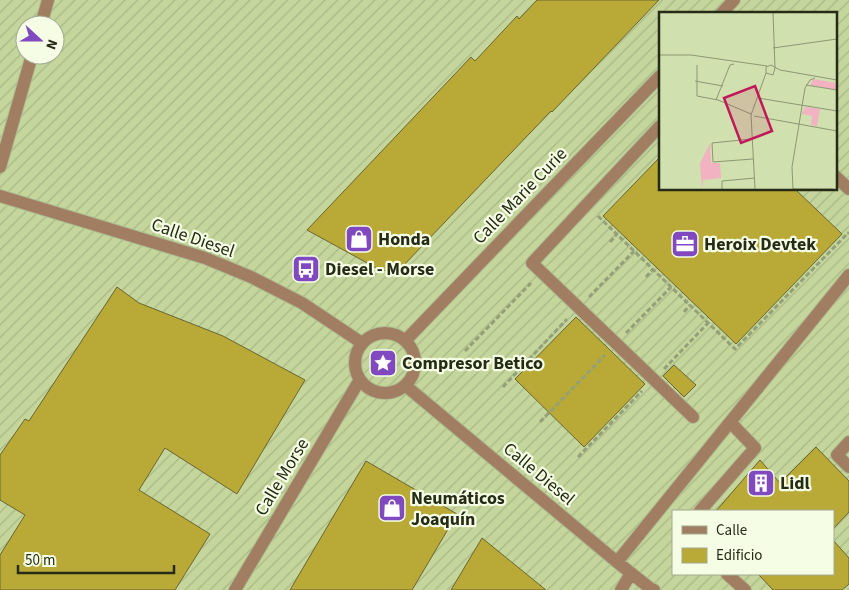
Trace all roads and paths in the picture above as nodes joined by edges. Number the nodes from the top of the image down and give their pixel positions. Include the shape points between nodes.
1 (48, 0) edge
2 (734, 0) edge
3 (723, 12) edge
4 (44, 15) edge
5 (29, 65) edge
6 (659, 77) edge
7 (659, 127) edge
8 (0, 167) edge
9 (836, 177) edge
10 (849, 189) edge
11 (0, 196) edge
12 (597, 216) dead end
13 (617, 234) junction
14 (849, 234) edge
15 (610, 242) dead end
16 (653, 270) junction
17 (542, 272) junction
18 (849, 275) edge
19 (646, 277) dead end
20 (690, 305) junction
21 (684, 312) dead end
22 (406, 341) junction
23 (362, 343) junction
24 (465, 351) dead end
25 (360, 381) junction
26 (406, 386) junction
27 (693, 418) dead end
28 (730, 422) junction
29 (849, 442) edge
30 (849, 467) edge
31 (701, 510) edge
32 (616, 562) junction
33 (631, 573) junction
34 (728, 575) edge
35 (235, 590) edge
36 (620, 590) edge
37 (652, 590) edge
38 (745, 590) edge

1 - 4 street
2 - 3 street
5 - 8 street
6 - 22 street, Calle Marie Curie
7 - 17 street via 532,262
9 - 10 street
11 - 23 street, Calle Diesel via 223,265 302,303
12 - 13 path
13 - 15 path
13 - 16 path
14 - 20 path via 735,349
16 - 19 path
16 - 20 path
17 - 24 path
17 - 27 street
18 - 28 street
20 - 21 path
22 - 23 street via 395,334 383,333
22 - 26 street via 415,358 415,368
23 - 25 street via 354,362
25 - 26 street via 376,393 397,392
25 - 35 street, Calle Morse
26 - 32 street, Calle Diesel
28 - 31 street via 755,448
28 - 32 street
29 - 30 street via 837,455
32 - 33 street, Calle Diesel
33 - 36 street
33 - 37 street, Calle Diesel
34 - 38 street

